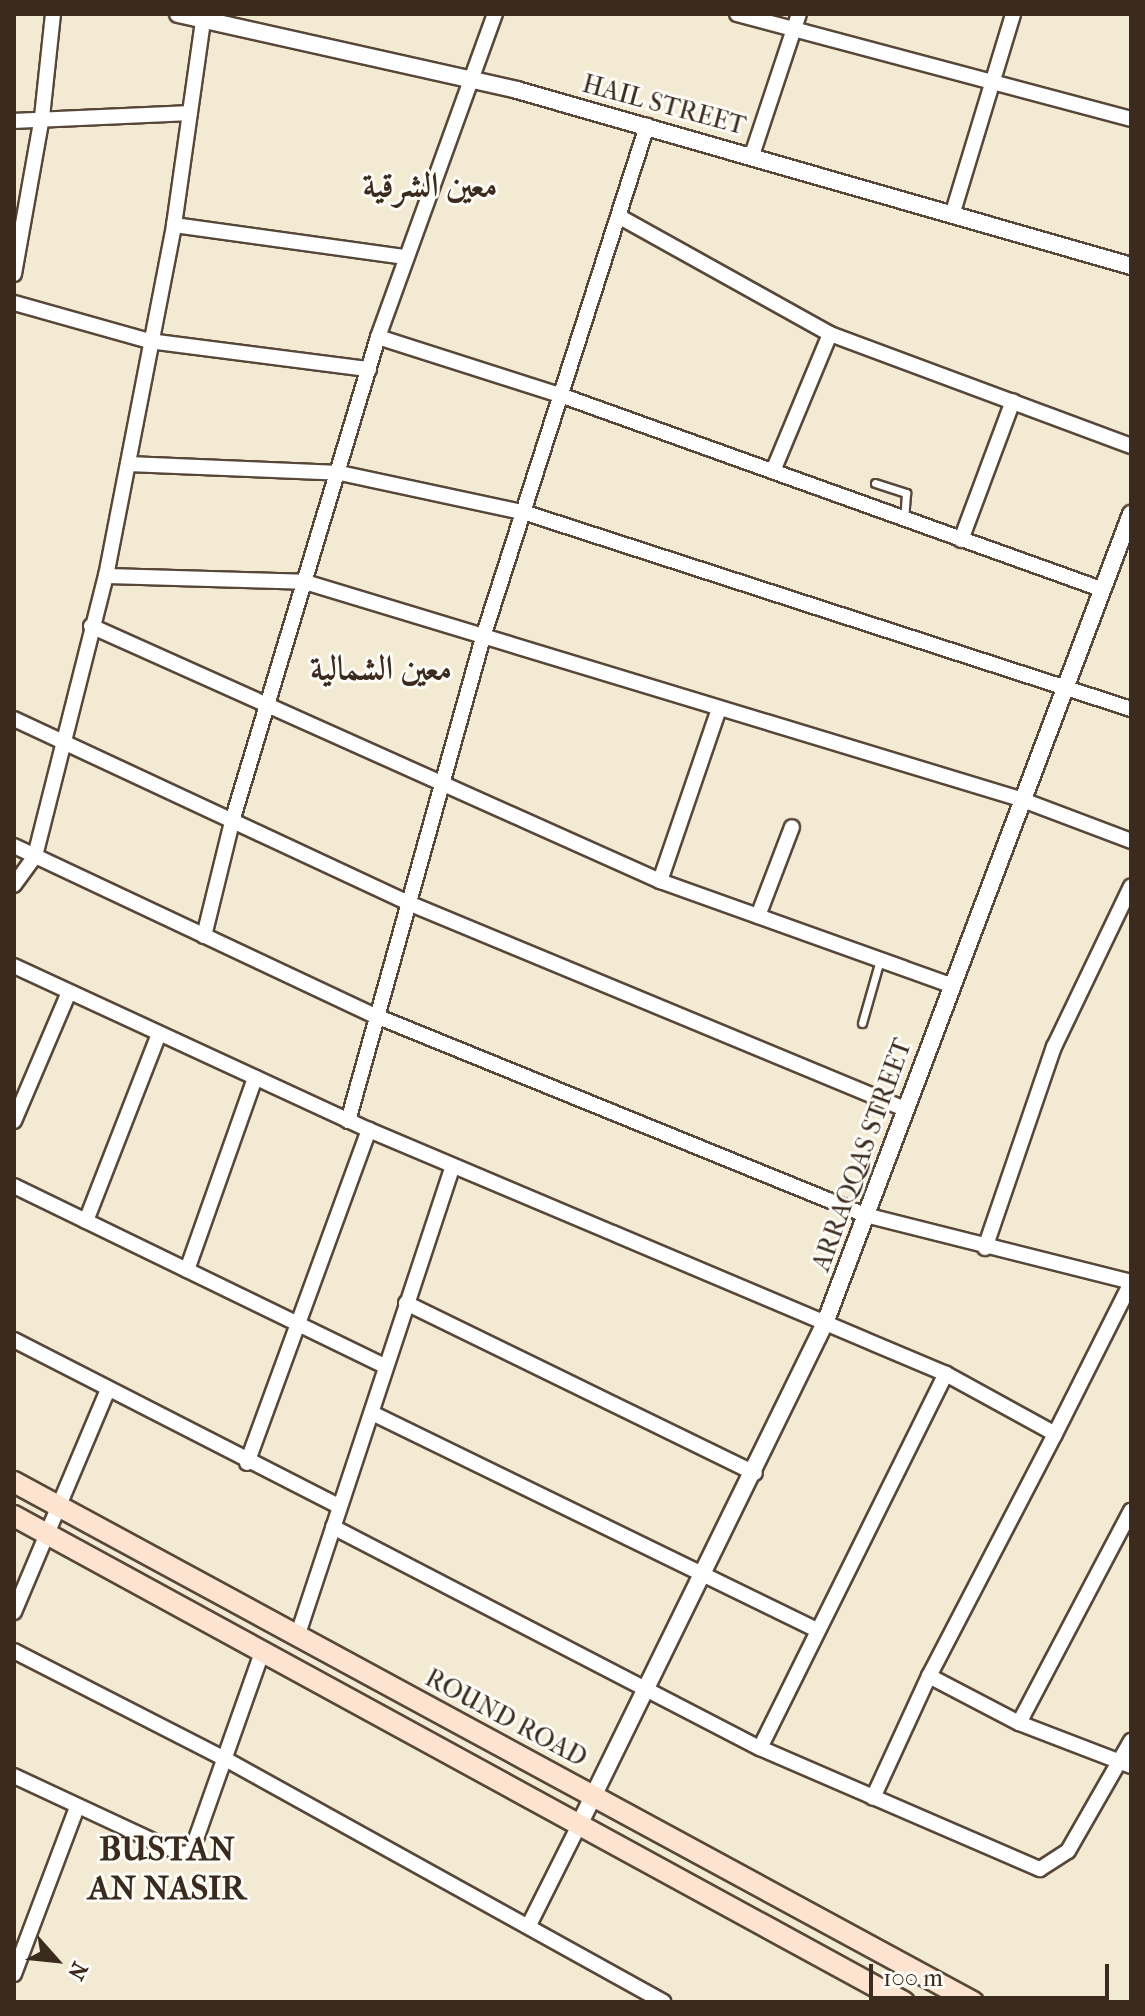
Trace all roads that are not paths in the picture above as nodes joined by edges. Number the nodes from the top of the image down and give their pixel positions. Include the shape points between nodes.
1 (53, 14) edge
2 (178, 14) edge
3 (495, 14) edge
4 (737, 14) edge
5 (799, 14) edge
6 (1013, 14) edge
7 (203, 21) junction
8 (793, 31) junction
9 (468, 79) junction
10 (990, 85) junction
11 (190, 113) junction
12 (42, 117) junction
13 (1131, 119) edge
14 (14, 121) edge
15 (647, 126) junction
16 (752, 155) junction
17 (953, 212) junction
18 (620, 217) junction
19 (174, 225) junction
20 (16, 248) edge
21 (406, 257) junction
22 (1131, 266) edge
23 (14, 274) edge
24 (14, 303) edge
25 (830, 334) junction
26 (378, 337) junction
27 (149, 341) junction
28 (369, 369) junction
29 (560, 395) junction
30 (1013, 401) junction
31 (1131, 446) edge
32 (128, 464) junction
33 (773, 471) junction
34 (340, 473) junction
35 (875, 483) dead end
36 (526, 513) junction
37 (1130, 518) edge
38 (904, 519) junction
39 (961, 540) junction
40 (106, 576) junction
41 (305, 582) junction
42 (1101, 589) junction
43 (91, 626) junction
44 (484, 634) junction
45 (1063, 685) junction
46 (269, 705) junction
47 (719, 709) junction
48 (1131, 709) edge
49 (14, 719) edge
50 (62, 741) junction
51 (440, 782) junction
52 (1020, 799) junction
53 (233, 818) junction
54 (792, 827) dead end
55 (1131, 841) edge
56 (14, 846) edge
57 (35, 856) junction
58 (660, 881) junction
59 (14, 885) edge
60 (1131, 886) edge
61 (406, 902) junction
62 (758, 916) junction
63 (204, 936) junction
64 (880, 960) junction
65 (14, 966) edge
66 (950, 985) junction
67 (69, 992) junction
68 (376, 1016) junction
69 (862, 1023) dead end
70 (159, 1034) junction
71 (255, 1078) junction
72 (905, 1109) junction
73 (14, 1121) edge
74 (348, 1121) junction
75 (369, 1130) junction
76 (453, 1166) junction
77 (14, 1186) edge
78 (865, 1215) junction
79 (86, 1221) junction
80 (985, 1248) junction
81 (187, 1270) junction
82 (1131, 1282) edge
83 (406, 1303) junction
84 (297, 1323) junction
85 (825, 1323) junction
86 (14, 1340) edge
87 (385, 1366) junction
88 (946, 1374) junction
89 (108, 1389) junction
90 (372, 1413) junction
91 (1055, 1434) junction
92 (247, 1463) junction
93 (755, 1473) junction
94 (14, 1482) edge
95 (56, 1504) junction
96 (338, 1506) junction
97 (1131, 1511) edge
98 (14, 1516) edge
99 (333, 1527) junction
100 (44, 1533) junction
101 (704, 1577) junction
102 (14, 1612) edge
103 (816, 1630) junction
104 (297, 1637) junction
105 (14, 1651) edge
106 (262, 1652) junction
107 (929, 1676) junction
108 (648, 1692) junction
109 (1019, 1723) junction
110 (1131, 1741) edge
111 (760, 1748) junction
112 (227, 1760) junction
113 (1126, 1764) edge
114 (14, 1776) edge
115 (595, 1795) junction
116 (873, 1798) junction
117 (77, 1807) junction
118 (580, 1823) junction
119 (529, 1925) junction
120 (14, 1974) edge
121 (663, 2002) edge
122 (904, 2002) edge
123 (973, 2002) edge

1 - 12 street
2 - 7 street, HAIL STREET
3 - 9 street
4 - 8 street
5 - 8 street
6 - 10 street
7 - 9 street, HAIL STREET
7 - 11 street
8 - 10 street
8 - 16 street
9 - 15 street, HAIL STREET
9 - 21 street
10 - 13 street
10 - 17 street
11 - 12 street
11 - 19 street
12 - 14 street
12 - 20 street
15 - 16 street, HAIL STREET
15 - 18 street
16 - 17 street, HAIL STREET
17 - 22 street, HAIL STREET
18 - 25 street
18 - 29 street
19 - 21 street
19 - 27 street
20 - 23 street
21 - 26 street
24 - 27 street
25 - 30 street
25 - 33 street
26 - 28 street
26 - 29 street
27 - 28 street
27 - 32 street
28 - 34 street
29 - 33 street
29 - 36 street
30 - 31 street
30 - 39 street
32 - 34 street
32 - 40 street
33 - 38 street
34 - 36 street
34 - 41 street
35 - 38 lane via 906,493
36 - 44 street
36 - 45 street
37 - 42 street, ARRAQQAS STREET
38 - 39 street
39 - 42 street
40 - 41 street
40 - 43 street
41 - 44 street
41 - 46 street
42 - 45 street, ARRAQQAS STREET
43 - 46 street
43 - 50 street
44 - 47 street
44 - 51 street
45 - 48 street
45 - 52 street, ARRAQQAS STREET
46 - 51 street
46 - 53 street
47 - 52 street
47 - 58 street
49 - 50 street
50 - 53 street
50 - 57 street
51 - 58 street
51 - 61 street
52 - 55 street
52 - 66 street, ARRAQQAS STREET
53 - 61 street
53 - 63 street
54 - 62 street
56 - 57 street
57 - 59 street
57 - 63 street
58 - 62 street
60 - 80 street via 1054,1047
61 - 68 street
61 - 72 street
62 - 64 street
63 - 68 street
64 - 66 street
64 - 69 lane
65 - 67 street
66 - 72 street, ARRAQQAS STREET
67 - 70 street
67 - 73 street
68 - 74 street
68 - 78 street
70 - 71 street
70 - 79 street
71 - 74 street
71 - 81 street
72 - 78 street, ARRAQQAS STREET
74 - 75 street
75 - 76 street
75 - 84 street
76 - 83 street
76 - 85 street
77 - 79 street
78 - 80 street
78 - 85 street, ARRAQQAS STREET
79 - 81 street
80 - 82 street
81 - 84 street
82 - 91 street
83 - 87 street
83 - 93 street
84 - 87 street
84 - 92 street
85 - 88 street
85 - 93 street, ARRAQQAS STREET
86 - 89 street
87 - 90 street
88 - 91 street
88 - 103 street
89 - 92 street
89 - 95 street
90 - 96 street
90 - 101 street
91 - 107 street
92 - 96 street
93 - 101 street, ARRAQQAS STREET
94 - 95 main road, ROUND ROAD
95 - 100 street
95 - 104 main road, ROUND ROAD
96 - 99 street
97 - 109 street
98 - 100 main road
99 - 104 street
99 - 108 street
100 - 102 street
100 - 106 main road
101 - 103 street
101 - 108 street, ARRAQQAS STREET
103 - 111 street
104 - 115 main road, ROUND ROAD
105 - 112 street
106 - 112 street
106 - 118 main road
107 - 109 street
107 - 116 street
108 - 111 street
108 - 115 street, ARRAQQAS STREET
109 - 113 street
110 - 113 street
111 - 116 street
112 - 117 street via 191,1853 181,1854
112 - 119 street
113 - 116 street via 1068,1851 1040,1869
114 - 117 street
115 - 118 street, ARRAQQAS STREET
115 - 123 main road, ROUND ROAD
117 - 120 street
118 - 119 street
118 - 122 main road
119 - 121 street

